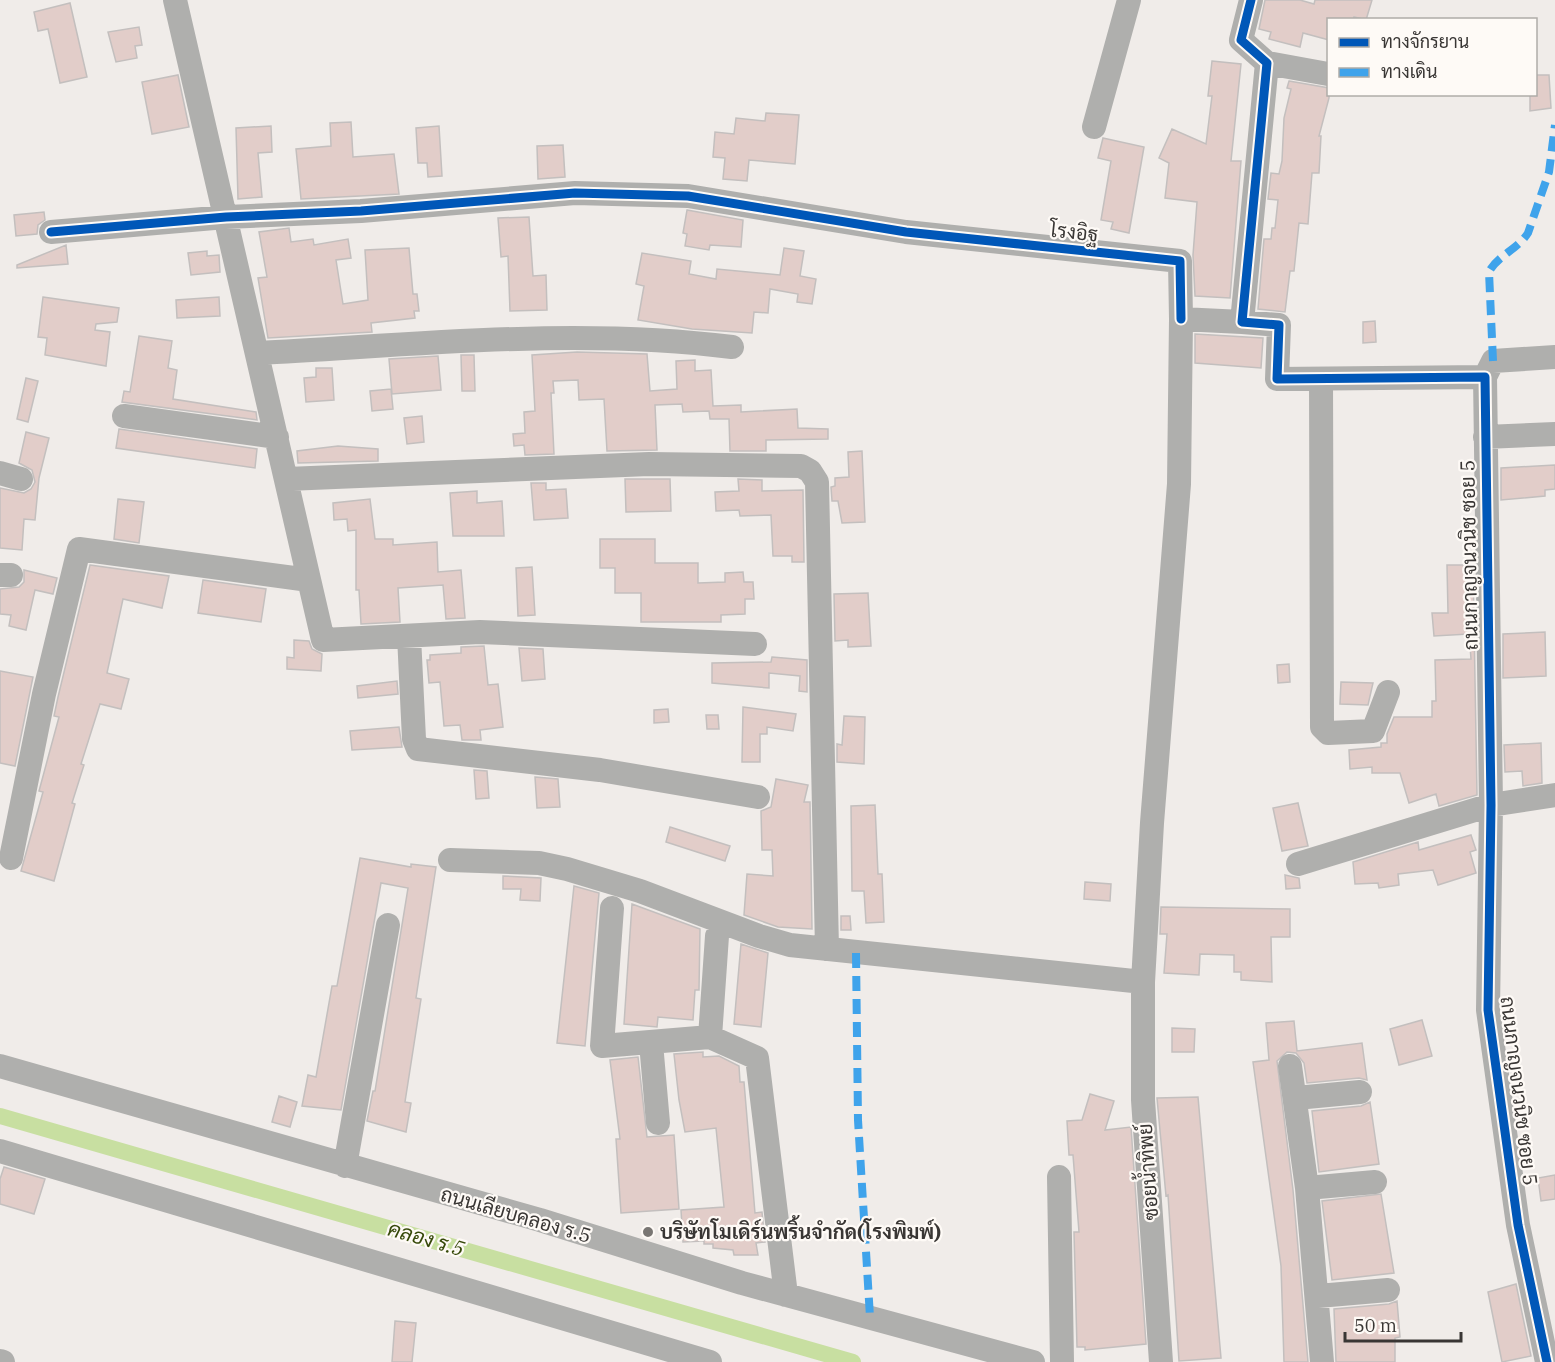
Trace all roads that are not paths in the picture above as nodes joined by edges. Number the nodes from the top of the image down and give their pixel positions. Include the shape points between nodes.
1 (175, 0) edge
2 (1129, 0) edge
3 (1251, 0) edge
4 (1267, 63) junction
5 (1327, 74) edge
6 (1094, 127) dead end
7 (226, 218) junction
8 (51, 232) dead end
9 (1181, 319) junction
10 (1242, 322) junction
11 (732, 347) dead end
12 (258, 353) junction
13 (1555, 357) edge
14 (1485, 376) junction
15 (1321, 379) junction
16 (124, 416) dead end
17 (1555, 435) edge
18 (1485, 437) junction
19 (277, 438) junction
20 (286, 479) junction
21 (309, 580) junction
22 (410, 636) junction
23 (755, 644) dead end
24 (1388, 692) dead end
25 (1555, 795) edge
26 (758, 797) dead end
27 (1491, 805) junction
28 (11, 858) dead end
29 (450, 860) dead end
30 (1298, 864) dead end
31 (612, 908) dead end
32 (388, 925) dead end
33 (717, 936) dead end
34 (827, 949) junction
35 (1143, 982) junction
36 (710, 1037) junction
37 (651, 1043) junction
38 (0, 1066) edge
39 (1290, 1066) dead end
40 (1360, 1092) dead end
41 (1296, 1098) junction
42 (658, 1123) dead end
43 (0, 1151) edge
44 (345, 1166) junction
45 (1059, 1177) dead end
46 (1375, 1182) dead end
47 (1307, 1188) junction
48 (1388, 1290) dead end
49 (786, 1295) junction
50 (1318, 1296) junction
51 (710, 1362) edge
52 (1033, 1362) edge
53 (1062, 1362) edge
54 (1161, 1362) edge
55 (1322, 1362) edge
56 (1547, 1362) edge

1 - 7 street
2 - 6 street
3 - 4 street via 1241,40
4 - 5 street
4 - 10 street
7 - 8 street
7 - 9 street, โรงอิฐ via 575,193 688,196 906,232 1180,261
7 - 12 street
9 - 10 street
9 - 35 street, ซอยน้ำทิพย์ via 1179,484
10 - 15 street via 1279,325 1277,379
11 - 12 street via 678,340 595,338
12 - 19 street
13 - 14 street via 1493,361
14 - 15 street
14 - 18 street, ถนนกาญจนวนิช ซอย 5
15 - 24 street via 1323,730 1373,731
16 - 19 street
17 - 18 street
18 - 27 street, ถนนกาญจนวนิช ซอย 5
19 - 20 street
20 - 21 street
20 - 34 street via 649,464 801,466 810,471 817,482
21 - 22 street via 323,640
21 - 28 street via 79,549 44,694
22 - 23 street via 503,633
22 - 26 street via 414,739 418,749 600,770
25 - 27 street
27 - 30 street
27 - 56 street, ถนนกาญจนวนิช ซอย 5 via 1488,1010 1518,1225
29 - 34 street via 539,863 567,869 640,891 759,936 790,945
31 - 37 street via 602,1046
32 - 44 street
33 - 36 street
34 - 35 street
35 - 54 street, ซอยน้ำทิพย์ via 1143,1100
36 - 37 street
36 - 49 street via 757,1058
37 - 42 street
38 - 44 street, ถนนเลียบคลอง ร.5
39 - 41 street
40 - 41 street
41 - 47 street
43 - 51 street
44 - 49 street, ถนนเลียบคลอง ร.5
45 - 53 street
46 - 47 street
47 - 50 street
48 - 50 street
49 - 52 street, ถนนเลียบคลอง ร.5
50 - 55 street

